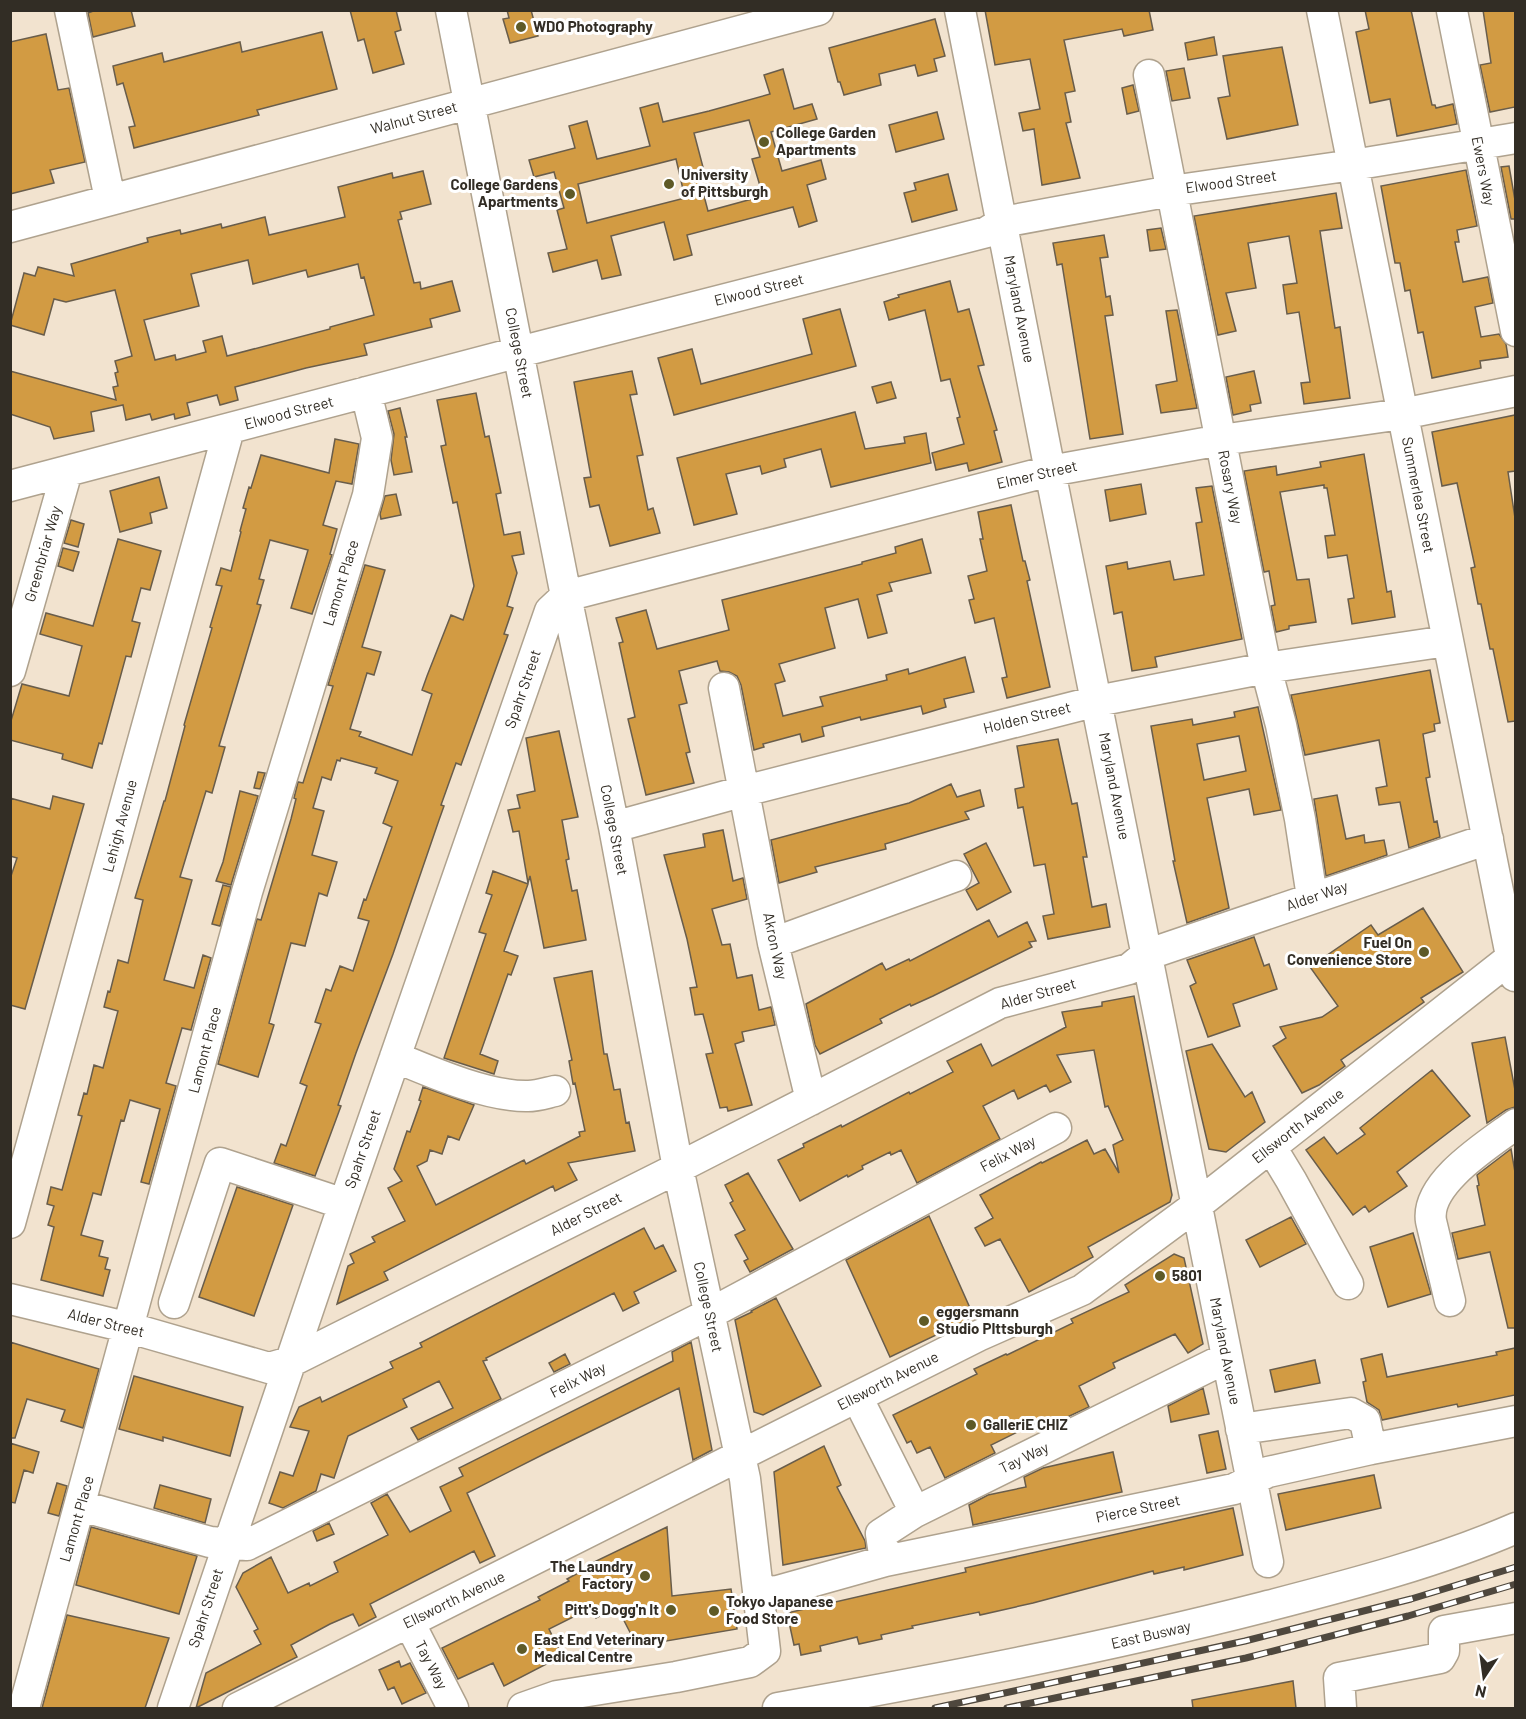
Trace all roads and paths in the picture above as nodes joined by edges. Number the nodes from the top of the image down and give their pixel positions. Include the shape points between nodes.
1 (70, 10) edge
2 (452, 10) edge
3 (818, 10) edge
4 (960, 10) edge
5 (1322, 10) edge
6 (1452, 11) edge
7 (1149, 75) dead end
8 (469, 104) junction
9 (1515, 138) edge
10 (1478, 144) junction
11 (1353, 165) junction
12 (1171, 191) junction
13 (110, 200) junction
14 (1003, 222) junction
15 (10, 227) edge
16 (1515, 331) edge
17 (519, 352) junction
18 (1515, 391) edge
19 (366, 392) junction
20 (1402, 414) junction
21 (229, 429) junction
22 (1221, 440) junction
23 (67, 471) junction
24 (1050, 471) junction
25 (10, 486) edge
26 (566, 596) junction
27 (1447, 641) junction
28 (1266, 668) junction
29 (10, 671) edge
30 (724, 688) dead end
31 (1097, 701) junction
32 (744, 791) junction
33 (614, 827) junction
34 (1488, 839) junction
35 (956, 876) dead end
36 (1312, 897) junction
37 (773, 943) junction
38 (1146, 955) junction
39 (1514, 964) edge
40 (395, 1057) junction
41 (555, 1091) dead end
42 (810, 1100) junction
43 (1515, 1124) edge
44 (1056, 1128) dead end
45 (1270, 1147) junction
46 (178, 1150) junction
47 (220, 1163) junction
48 (678, 1168) junction
49 (344, 1204) junction
50 (1197, 1205) junction
51 (10, 1223) edge
52 (1348, 1284) dead end
53 (10, 1299) edge
54 (1450, 1301) dead end
55 (174, 1303) dead end
56 (709, 1314) junction
57 (130, 1328) junction
58 (1226, 1358) junction
59 (290, 1362) junction
60 (856, 1397) junction
61 (1515, 1421) edge
62 (1241, 1429) junction
63 (1371, 1449) junction
64 (740, 1457) junction
65 (1250, 1481) junction
66 (81, 1506) junction
67 (915, 1512) junction
68 (1515, 1528) edge
69 (227, 1544) junction
70 (885, 1561) junction
71 (1268, 1562) dead end
72 (758, 1593) junction
73 (1515, 1618) edge
74 (409, 1622) junction
75 (24, 1708) edge
76 (173, 1708) edge
77 (238, 1708) edge
78 (453, 1708) edge
79 (523, 1708) edge
80 (778, 1708) edge
81 (1341, 1708) edge

1 - 13 street
2 - 8 street, College Street
3 - 8 street, Walnut Street
4 - 14 street, Maryland Avenue
5 - 11 street, Summerlea Street
6 - 10 street, Ewers Way
7 - 12 street, Rosary Way
8 - 13 street, Walnut Street
8 - 17 street, College Street
9 - 10 street, Elwood Street
10 - 11 street, Elwood Street
10 - 16 street, Ewers Way
11 - 12 street, Elwood Street
11 - 20 street, Summerlea Street
12 - 14 street, Elwood Street
12 - 22 street, Rosary Way
13 - 15 street, Walnut Street
14 - 17 street, Elwood Street via 987,232
14 - 24 street, Maryland Avenue
17 - 19 street, Elwood Street
17 - 26 street, College Street
18 - 20 street, Elmer Street
19 - 21 street, Elwood Street
19 - 46 street, Lamont Place via 377,438 368,495 247,892
20 - 22 street, Elmer Street
20 - 27 street, Summerlea Street
21 - 23 street, Elwood Street
21 - 51 street, Lehigh Avenue
22 - 24 street, Elmer Street
22 - 28 street, Rosary Way
23 - 25 street, Elwood Street
23 - 29 street, Greenbriar Way
24 - 26 street, Elmer Street
24 - 31 street, Maryland Avenue
26 - 33 street, College Street
26 - 40 street, Spahr Street via 550,611
27 - 28 street, Holden Street
27 - 34 street, Summerlea Street
28 - 31 street, Holden Street
28 - 36 street, Rosary Way via 1300,819
30 - 32 street, Akron Way
31 - 32 street, Holden Street
31 - 38 street, Maryland Avenue
32 - 33 street, Holden Street
32 - 37 street, Akron Way
33 - 48 street, College Street
34 - 36 street, Alder Way
34 - 39 street, Summerlea Street
35 - 37 street
36 - 38 street, Alder Way
37 - 42 street, Akron Way
38 - 42 street, Alder Street via 1129,969 1000,1003
38 - 50 street, Maryland Avenue
39 - 45 street, Ellsworth Avenue
40 - 41 street via 502,1094 529,1096
40 - 49 street, Spahr Street
42 - 48 street, Alder Street
43 - 54 street via 1464,1162 1433,1201 1431,1221
44 - 56 street, Felix Way
45 - 50 street, Ellsworth Avenue
45 - 52 street
46 - 47 street
46 - 57 street, Lamont Place
47 - 49 street
47 - 55 street
48 - 56 street, College Street
48 - 59 street, Alder Street
49 - 59 street, Spahr Street
50 - 58 street, Maryland Avenue
50 - 60 street, Ellsworth Avenue via 1082,1290
53 - 57 street, Alder Street
56 - 64 street, College Street
56 - 69 street, Felix Way via 247,1545
57 - 59 street, Alder Street via 269,1368
57 - 66 street, Lamont Place
58 - 62 street, Maryland Avenue
58 - 67 street, Tay Way
59 - 69 street, Spahr Street
60 - 64 street, Ellsworth Avenue
60 - 67 street
61 - 63 street, Pierce Street
62 - 63 street via 1351,1413 1365,1421
62 - 65 street, Maryland Avenue
63 - 65 street, Pierce Street via 1268,1472
64 - 72 street, College Street
64 - 74 street, Ellsworth Avenue
65 - 70 street, Pierce Street via 1234,1489
65 - 71 street, Maryland Avenue
66 - 69 street, Felix Way
66 - 75 street, Lamont Place
67 - 70 street, Tay Way via 881,1534
68 - 80 street, East Busway via 1473,1546 1347,1586 1198,1624 1049,1658
69 - 76 street, Spahr Street
70 - 72 street, Pierce Street
72 - 79 street, College Street via 765,1651 750,1662 558,1696
73 - 81 street via 1444,1631 1440,1658 1339,1678
74 - 77 street, Ellsworth Avenue
74 - 78 street, Tay Way

